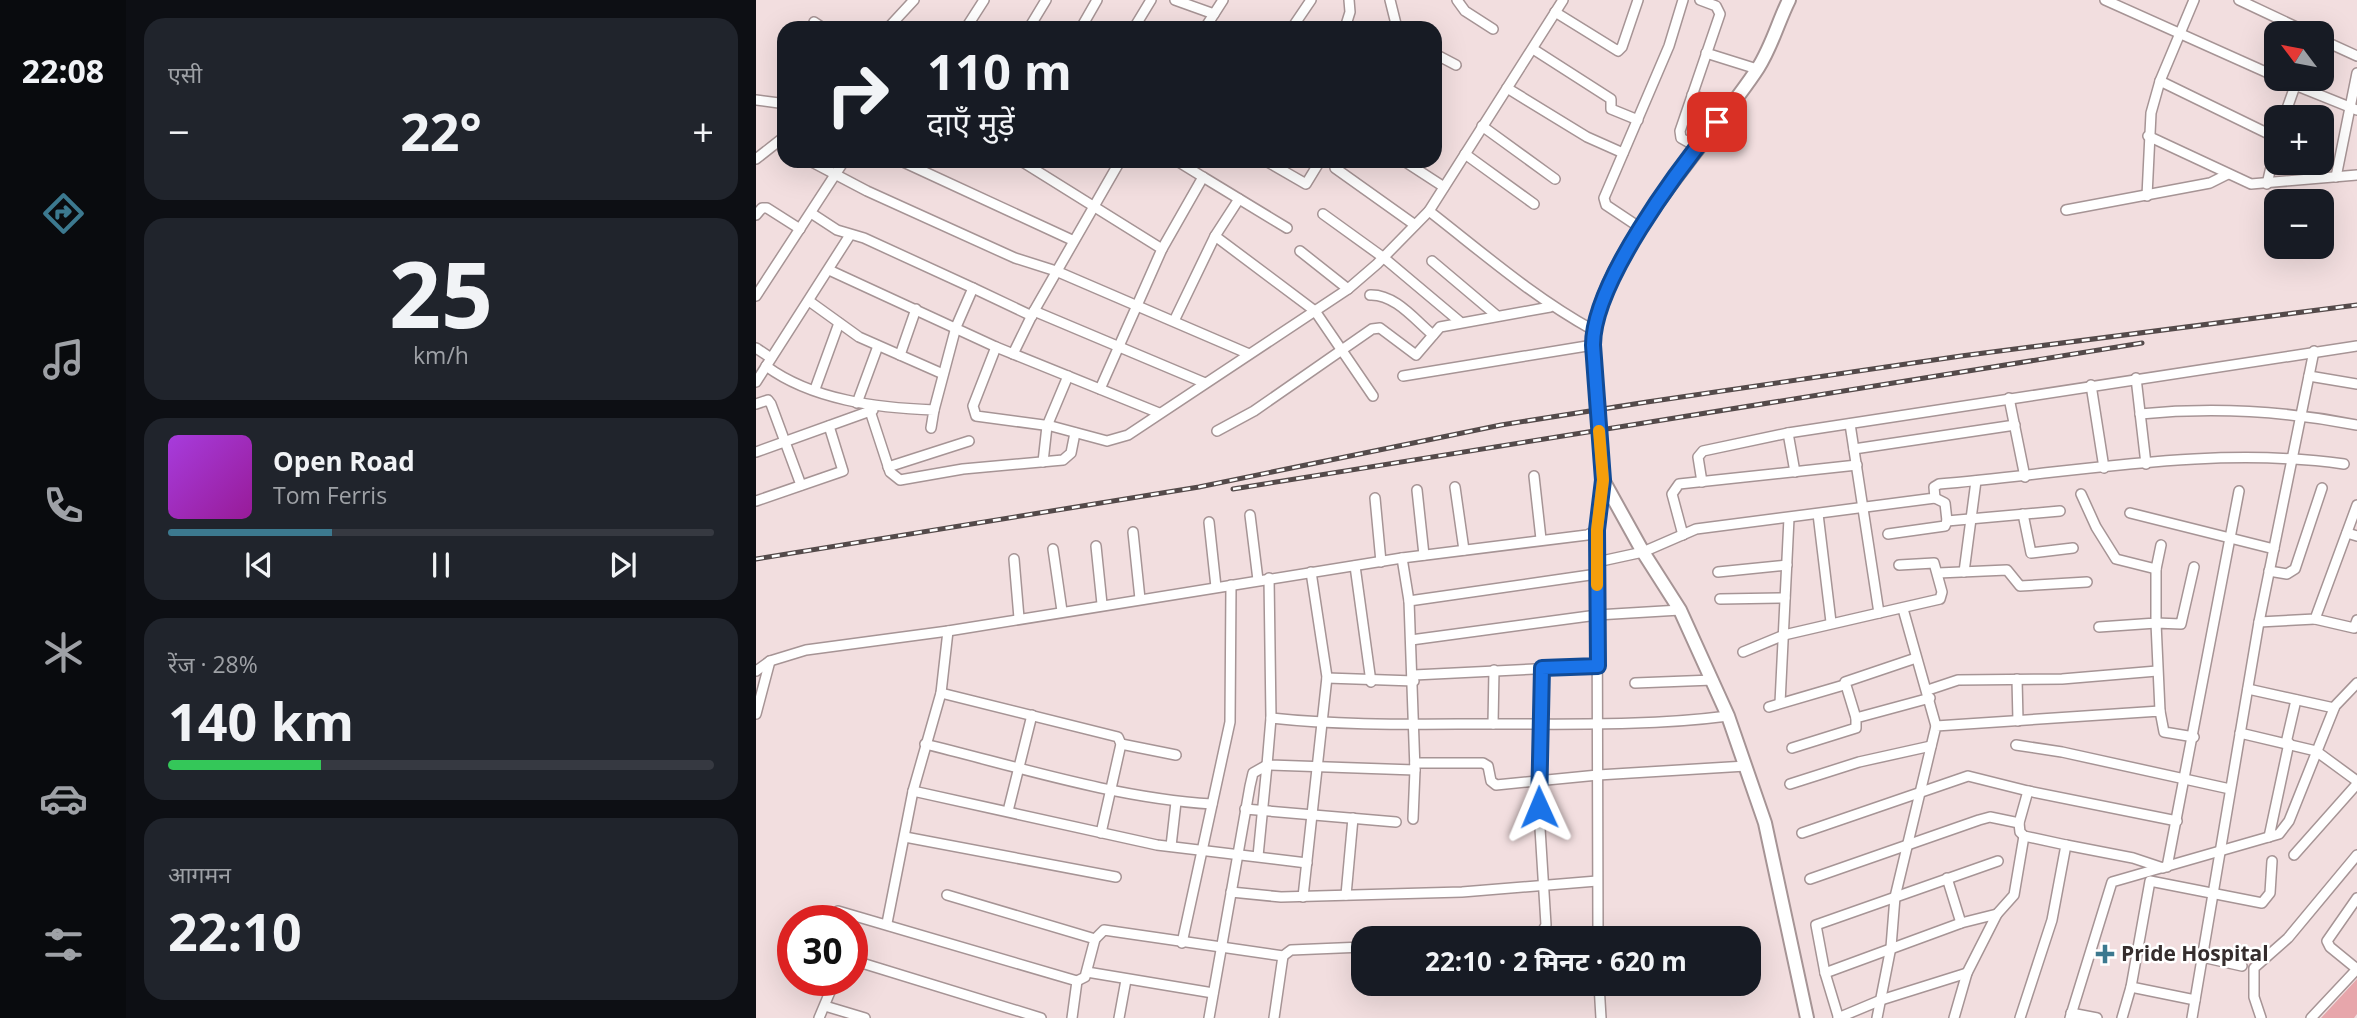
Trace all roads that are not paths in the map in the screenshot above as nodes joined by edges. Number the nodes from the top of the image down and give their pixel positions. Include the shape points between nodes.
1 (914, 0) edge
2 (984, 0) edge
3 (1046, 0) edge
4 (1097, 0) edge
5 (1151, 0) edge
6 (1175, 0) edge
7 (1223, 0) edge
8 (1311, 0) edge
9 (1349, 0) edge
10 (1390, 0) edge
11 (1457, 0) edge
12 (1563, 0) edge
13 (1638, 0) edge
14 (1683, 0) edge
15 (1700, 0) edge
16 (1790, 0) edge
17 (2105, 0) edge
18 (2194, 0) edge
19 (2239, 0) edge
20 (1555, 12) junction
21 (1214, 14) junction
22 (894, 21) edge
23 (971, 21) edge
24 (1033, 21) edge
25 (1086, 21) edge
26 (1138, 21) edge
27 (1210, 21) edge
28 (1297, 21) edge
29 (1348, 21) edge
30 (1395, 21) edge
31 (2284, 21) edge
32 (1493, 29) dead end
33 (2180, 34) junction
34 (2334, 45) edge
35 (1533, 49) junction
36 (1706, 53) junction
37 (2357, 56) edge
38 (1442, 58) edge
39 (1456, 65) dead end
40 (1757, 69) junction
41 (2264, 72) edge
42 (2357, 73) edge
43 (2160, 81) junction
44 (1507, 88) junction
45 (2308, 91) edge
46 (1692, 94) junction
47 (756, 100) edge
48 (777, 102) edge
49 (1728, 108) junction
50 (2354, 109) edge
51 (1638, 120) junction
52 (1482, 126) junction
53 (2264, 133) edge
54 (2148, 136) junction
55 (1696, 147) junction
56 (761, 151) edge
57 (1623, 152) junction
58 (1465, 154) junction
59 (756, 159) edge
60 (822, 168) edge
61 (840, 168) edge
62 (916, 168) edge
63 (1032, 168) edge
64 (1116, 168) edge
65 (1188, 168) edge
66 (1278, 168) edge
67 (1316, 168) edge
68 (1335, 168) dead end
69 (1415, 168) edge
70 (2228, 174) junction
71 (2269, 175) edge
72 (2357, 175) edge
73 (835, 176) junction
74 (1203, 177) junction
75 (2336, 177) junction
76 (1555, 179) dead end
77 (2267, 184) junction
78 (1444, 187) junction
79 (2147, 196) junction
80 (1238, 198) junction
81 (1534, 204) dead end
82 (1092, 206) junction
83 (2066, 210) dead end
84 (1429, 211) junction
85 (811, 213) junction
86 (1323, 214) dead end
87 (756, 215) edge
88 (1415, 225) junction
89 (1287, 228) dead end
90 (800, 229) junction
91 (1642, 229) junction
92 (850, 235) junction
93 (1215, 236) junction
94 (1072, 240) junction
95 (1161, 249) junction
96 (1300, 251) dead end
97 (1384, 258) junction
98 (1432, 261) dead end
99 (829, 270) junction
100 (1056, 271) junction
101 (973, 288) junction
102 (1348, 289) junction
103 (1370, 295) dead end
104 (756, 296) edge
105 (809, 301) junction
106 (1135, 304) junction
107 (1550, 307) junction
108 (916, 309) junction
109 (1315, 311) junction
110 (1033, 314) junction
111 (1496, 315) junction
112 (1174, 321) junction
113 (1459, 321) junction
114 (839, 323) junction
115 (956, 327) junction
116 (1593, 330) junction
117 (1433, 335) junction
118 (1593, 345) junction
119 (878, 346) junction
120 (996, 346) junction
121 (1117, 346) junction
122 (2357, 346) edge
123 (756, 348) edge
124 (2314, 351) junction
125 (1341, 352) junction
126 (1013, 354) junction
127 (1249, 354) junction
128 (900, 355) junction
129 (769, 362) junction
130 (943, 374) junction
131 (1068, 376) junction
132 (1403, 376) dead end
133 (2309, 376) junction
134 (2136, 379) junction
135 (756, 382) edge
136 (1205, 383) junction
137 (2357, 384) edge
138 (2091, 385) junction
139 (815, 389) junction
140 (1100, 389) junction
141 (1373, 396) dead end
142 (2009, 398) junction
143 (857, 403) junction
144 (756, 404) edge
145 (874, 410) junction
146 (934, 410) junction
147 (1159, 413) junction
148 (2140, 414) junction
149 (2301, 414) junction
150 (1850, 424) junction
151 (2015, 425) junction
152 (2357, 425) edge
153 (829, 426) junction
154 (1047, 426) junction
155 (931, 428) dead end
156 (1217, 431) dead end
157 (1075, 433) junction
158 (1788, 433) junction
159 (785, 441) junction
160 (969, 441) dead end
161 (1854, 449) junction
162 (756, 452) edge
163 (2294, 457) junction
164 (1043, 462) junction
165 (2146, 464) junction
166 (2344, 464) dead end
167 (1857, 465) junction
168 (888, 467) junction
169 (2104, 468) junction
170 (1795, 472) junction
171 (1534, 476) dead end
172 (2025, 477) junction
173 (1603, 480) junction
174 (1976, 481) junction
175 (1702, 482) junction
176 (801, 485) junction
177 (1455, 487) dead end
178 (2322, 488) dead end
179 (1417, 490) dead end
180 (2239, 491) dead end
181 (2081, 494) dead end
182 (1375, 498) dead end
183 (1935, 498) junction
184 (756, 501) edge
185 (2357, 505) edge
186 (1864, 509) junction
187 (2060, 511) dead end
188 (2130, 513) dead end
189 (1818, 514) junction
190 (2023, 514) junction
191 (1250, 515) dead end
192 (1789, 518) junction
193 (1971, 519) junction
194 (1947, 521) junction
195 (1209, 522) dead end
196 (1597, 530) junction
197 (1133, 532) dead end
198 (2347, 533) junction
199 (1888, 534) dead end
200 (1683, 535) junction
201 (2357, 536) edge
202 (2230, 538) junction
203 (1541, 539) junction
204 (2161, 545) dead end
205 (1096, 546) dead end
206 (2073, 548) dead end
207 (1053, 549) dead end
208 (2274, 549) junction
209 (1464, 550) junction
210 (1648, 550) junction
211 (1424, 555) junction
212 (1402, 558) junction
213 (1014, 559) dead end
214 (1381, 562) junction
215 (1597, 562) junction
216 (1787, 565) junction
217 (1899, 565) dead end
218 (1355, 566) junction
219 (2194, 568) dead end
220 (2156, 569) junction
221 (2269, 571) junction
222 (1311, 572) junction
223 (1718, 572) dead end
224 (1964, 572) junction
225 (1938, 573) junction
226 (1597, 574) junction
227 (1269, 578) junction
228 (1258, 580) junction
229 (2087, 582) dead end
230 (1231, 585) junction
231 (1216, 587) junction
232 (1786, 598) junction
233 (1140, 599) junction
234 (1720, 599) dead end
235 (1409, 601) junction
236 (1102, 604) junction
237 (1903, 609) junction
238 (1680, 610) junction
239 (1062, 611) junction
240 (1879, 613) junction
241 (1597, 615) junction
242 (1019, 618) junction
243 (2315, 619) junction
244 (1830, 622) junction
245 (2259, 622) junction
246 (2156, 623) junction
247 (2356, 626) edge
248 (2099, 627) dead end
249 (948, 631) junction
250 (1784, 635) junction
251 (1412, 640) junction
252 (1743, 652) dead end
253 (1916, 658) junction
254 (770, 661) junction
255 (1598, 666) junction
256 (1542, 668) junction
257 (1494, 670) junction
258 (756, 671) edge
259 (2157, 671) junction
260 (1327, 678) junction
261 (1414, 678) junction
262 (2017, 679) junction
263 (1713, 680) junction
264 (1371, 681) junction
265 (1635, 683) dead end
266 (2357, 683) edge
267 (1844, 685) junction
268 (2248, 689) junction
269 (941, 694) junction
270 (1929, 694) junction
271 (2296, 700) junction
272 (1780, 704) junction
273 (1769, 707) dead end
274 (2334, 708) junction
275 (2160, 711) junction
276 (756, 714) edge
277 (1032, 715) junction
278 (1728, 716) junction
279 (1856, 718) junction
280 (1271, 719) junction
281 (2018, 721) junction
282 (1321, 724) junction
283 (1415, 724) junction
284 (1493, 724) junction
285 (1540, 724) junction
286 (1598, 724) junction
287 (1936, 726) junction
288 (2241, 733) junction
289 (2194, 737) junction
290 (2287, 743) junction
291 (925, 744) junction
292 (1121, 744) junction
293 (2016, 745) dead end
294 (1930, 746) junction
295 (1792, 748) dead end
296 (2316, 751) junction
297 (1176, 755) dead end
298 (1267, 765) junction
299 (1415, 766) junction
300 (1746, 766) junction
301 (1019, 767) junction
302 (1319, 769) junction
303 (1598, 775) junction
304 (2186, 778) junction
305 (1537, 780) junction
306 (2357, 783) edge
307 (1790, 784) dead end
308 (1112, 789) junction
309 (2230, 789) junction
310 (913, 791) junction
311 (1921, 791) junction
312 (2028, 791) junction
313 (1176, 802) junction
314 (1212, 804) junction
315 (1245, 809) junction
316 (1008, 811) junction
317 (1264, 811) junction
318 (1312, 817) junction
319 (1353, 818) junction
320 (1413, 818) dead end
321 (2177, 821) junction
322 (1396, 822) dead end
323 (2019, 822) junction
324 (1101, 833) junction
325 (1802, 833) dead end
326 (2024, 836) junction
327 (905, 837) junction
328 (2269, 837) junction
329 (1910, 844) junction
330 (2066, 845) junction
331 (1171, 846) junction
332 (1205, 850) junction
333 (1237, 853) junction
334 (2220, 853) junction
335 (2294, 855) dead end
336 (2357, 855) edge
337 (1258, 856) junction
338 (1998, 861) dead end
339 (2272, 861) dead end
340 (1307, 863) junction
341 (2165, 867) junction
342 (1116, 877) dead end
343 (1947, 878) junction
344 (1810, 879) dead end
345 (1597, 881) junction
346 (1543, 888) junction
347 (1231, 892) junction
348 (2213, 893) junction
349 (947, 895) dead end
350 (1346, 895) junction
351 (1303, 897) junction
352 (1895, 897) junction
353 (2357, 898) edge
354 (1997, 914) junction
355 (868, 918) edge
356 (887, 923) junction
357 (1961, 923) junction
358 (1544, 926) edge
359 (1598, 926) edge
360 (1095, 939) junction
361 (1182, 943) junction
362 (1891, 947) junction
363 (1221, 948) junction
364 (1351, 948) edge
365 (1283, 956) junction
366 (2202, 957) junction
367 (868, 965) edge
368 (2242, 966) dead end
369 (2357, 969) edge
370 (1087, 972) junction
371 (1825, 973) junction
372 (1967, 973) junction
373 (1126, 980) junction
374 (1077, 981) junction
375 (2131, 987) junction
376 (1213, 993) junction
377 (829, 996) edge
378 (1600, 996) edge
379 (1881, 1000) junction
380 (2195, 1000) junction
381 (825, 1006) junction
382 (2071, 1015) edge
383 (1838, 1017) edge
384 (819, 1018) edge
385 (865, 1018) edge
386 (1041, 1018) edge
387 (1072, 1018) edge
388 (1119, 1018) edge
389 (1209, 1018) edge
390 (1274, 1018) edge
391 (1601, 1018) edge
392 (1807, 1018) edge
393 (1877, 1018) edge
394 (1954, 1018) edge
395 (2020, 1018) edge
396 (2097, 1018) edge
397 (2122, 1018) edge
398 (2192, 1018) edge
399 (2260, 1018) edge
400 (2311, 1018) edge

1 - 22 street
2 - 23 street
3 - 24 street
4 - 25 street
5 - 26 street
6 - 21 street
7 - 21 street
8 - 28 street
9 - 29 street
10 - 30 street
11 - 32 street
12 - 20 street
13 - 20 street via 1618,51
14 - 51 street
15 - 36 street via 1721,10
16 - 40 street
17 - 33 street
18 - 33 street
19 - 31 street
20 - 35 street
21 - 27 street
33 - 41 street
33 - 43 street
34 - 37 street
35 - 44 street
35 - 51 street via 1611,99 1611,109
36 - 40 street
36 - 46 street
38 - 39 street
40 - 49 street
42 - 50 street
43 - 53 street
43 - 54 street
44 - 52 street
44 - 57 street via 1587,137
45 - 50 street
46 - 49 street
46 - 55 street via 1680,136
47 - 48 street
49 - 55 street
50 - 75 street
51 - 57 street
52 - 58 street
52 - 76 street
54 - 70 street
54 - 79 street
55 - 91 street
56 - 59 street
57 - 91 street via 1605,201
58 - 78 street
58 - 81 street
60 - 73 street
61 - 73 street
62 - 94 street
63 - 82 street
64 - 82 street
65 - 74 street
66 - 67 street via 1306,184
68 - 88 street
69 - 78 street
70 - 77 street via 2251,184
70 - 79 street via 2210,183
71 - 77 street
72 - 75 street
73 - 85 street
73 - 100 street via 1015,258
74 - 80 street
74 - 95 street
75 - 77 street
78 - 84 street
79 - 83 street
80 - 89 street
80 - 93 street
82 - 94 street
82 - 95 street
84 - 88 street
84 - 107 street
85 - 90 street
85 - 92 street
86 - 97 street
87 - 90 street via 767,208
88 - 97 street
90 - 104 street
91 - 116 street via 1615,275
92 - 99 street
92 - 101 street
93 - 109 street
93 - 112 street
94 - 100 street
95 - 106 street
96 - 102 street
97 - 102 street
97 - 113 street
98 - 111 street
99 - 105 street
99 - 108 street
100 - 106 street
100 - 110 street
101 - 110 street
101 - 115 street
102 - 109 street
103 - 117 street via 1389,299
105 - 114 street
105 - 129 street
106 - 112 street
106 - 121 street
107 - 111 street
107 - 116 street
108 - 115 street
108 - 128 street
109 - 125 street
109 - 127 street
110 - 121 street
110 - 126 street
111 - 113 street
112 - 127 street
113 - 117 street via 1440,327
114 - 119 street
114 - 139 street
115 - 120 street
115 - 130 street
116 - 118 street
117 - 125 street via 1416,355 1375,328
118 - 132 street
118 - 173 street
119 - 128 street
119 - 143 street
120 - 126 street
120 - 154 street via 974,414
121 - 136 street
121 - 140 street
122 - 124 street
123 - 129 street
124 - 133 street
124 - 134 street
125 - 141 street
125 - 156 street
126 - 131 street
127 - 136 street
128 - 130 street
129 - 135 street
129 - 139 street via 787,380
130 - 146 street
131 - 140 street
131 - 154 street
133 - 137 street
133 - 149 street
134 - 138 street
134 - 148 street
136 - 147 street
138 - 142 street
138 - 169 street
139 - 143 street
140 - 147 street
142 - 150 street
142 - 151 street
143 - 145 street
144 - 159 street via 770,402
145 - 146 street
145 - 153 street
145 - 168 street
146 - 155 street
147 - 157 street via 1115,440
148 - 149 street via 2185,410
148 - 165 street
149 - 152 street
149 - 163 street
150 - 158 street
150 - 161 street
151 - 161 street
151 - 172 street
153 - 159 street
153 - 176 street via 844,469
154 - 157 street
154 - 164 street
157 - 164 street via 1069,458
158 - 170 street
158 - 175 street via 1702,451 1698,457
159 - 162 street
159 - 176 street
160 - 168 street
161 - 167 street
163 - 165 street
163 - 166 street
163 - 208 street
164 - 168 street via 900,480
165 - 169 street
167 - 170 street
167 - 186 street
169 - 172 street
170 - 175 street
171 - 203 street
172 - 174 street
173 - 196 street
173 - 210 street
174 - 183 street via 1936,486
174 - 193 street
175 - 200 street via 1679,484 1673,491
176 - 184 street
177 - 209 street
178 - 221 street via 2295,569
179 - 211 street
180 - 202 street
181 - 220 street via 2113,556
182 - 214 street
183 - 186 street
183 - 194 street via 1945,503
185 - 198 street
186 - 189 street
186 - 240 street
187 - 190 street
188 - 202 street
189 - 192 street
189 - 244 street
190 - 193 street
190 - 206 street via 2031,553
191 - 228 street
192 - 200 street
192 - 216 street
193 - 194 street
193 - 224 street
194 - 199 street via 1939,528
195 - 231 street
196 - 203 street
196 - 215 street
197 - 233 street
198 - 201 street
198 - 243 street
200 - 210 street
202 - 208 street
202 - 289 street
203 - 209 street
204 - 220 street
205 - 236 street
207 - 239 street
208 - 221 street
209 - 211 street
210 - 215 street
210 - 238 street
211 - 212 street
212 - 214 street
212 - 235 street
213 - 242 street
214 - 218 street
215 - 226 street
216 - 223 street
216 - 232 street
217 - 225 street via 1932,562
218 - 222 street
218 - 264 street
219 - 246 street via 2181,624
220 - 246 street
221 - 245 street
222 - 227 street
222 - 260 street
224 - 225 street
224 - 229 street via 2007,570 2020,586
225 - 237 street via 1940,599
226 - 235 street
226 - 241 street
227 - 228 street
227 - 280 street
228 - 230 street
230 - 231 street
230 - 314 street via 1232,692
231 - 233 street
232 - 234 street
232 - 250 street
233 - 236 street
235 - 251 street
236 - 239 street
237 - 240 street
237 - 253 street
238 - 241 street
238 - 263 street
239 - 242 street
240 - 244 street
241 - 251 street
241 - 255 street
242 - 249 street
243 - 245 street
243 - 247 street
244 - 250 street
245 - 268 street
246 - 248 street
246 - 259 street
249 - 254 street via 806,650
249 - 269 street
250 - 252 street
250 - 272 street
251 - 261 street
253 - 267 street
253 - 270 street
254 - 258 street
254 - 276 street
255 - 256 street
255 - 286 street
256 - 257 street
256 - 285 street
257 - 261 street
257 - 284 street
259 - 262 street
259 - 275 street
260 - 264 street
260 - 282 street
261 - 264 street
261 - 283 street
262 - 270 street via 1958,680
262 - 281 street
263 - 265 street
263 - 278 street
266 - 274 street
267 - 272 street
267 - 279 street
268 - 271 street
268 - 288 street
269 - 277 street
269 - 291 street
270 - 279 street
270 - 287 street
271 - 274 street
271 - 290 street
272 - 273 street
274 - 296 street
275 - 281 street
275 - 289 street via 2164,732
277 - 292 street via 1115,735
277 - 301 street
278 - 286 street
278 - 300 street
279 - 295 street via 1856,728
280 - 282 street
280 - 298 street
281 - 287 street
282 - 283 street
282 - 302 street
283 - 284 street
283 - 299 street
284 - 285 street
285 - 286 street
285 - 305 street
286 - 303 street
287 - 294 street
288 - 290 street
288 - 309 street
289 - 304 street
290 - 296 street
290 - 328 street
291 - 301 street
291 - 310 street
292 - 297 street
292 - 308 street
293 - 304 street
294 - 307 street
294 - 311 street
296 - 306 street
296 - 328 street via 2286,826
298 - 302 street
298 - 315 street via 1253,773
298 - 317 street
299 - 302 street
299 - 305 street via 1483,763 1496,785
299 - 320 street
300 - 303 street
300 - 392 street via 1765,823
301 - 308 street
301 - 316 street
302 - 318 street
303 - 305 street
303 - 345 street
304 - 309 street
304 - 321 street
305 - 346 street
306 - 335 street
308 - 313 street
308 - 324 street
309 - 334 street
310 - 316 street
310 - 327 street
311 - 312 street via 1968,775
311 - 325 street
311 - 329 street
312 - 321 street
312 - 323 street
313 - 314 street
313 - 331 street
314 - 332 street
315 - 317 street
315 - 333 street
316 - 324 street
317 - 318 street
317 - 337 street
318 - 319 street
318 - 340 street
319 - 322 street
319 - 350 street
321 - 341 street
323 - 326 street
323 - 329 street via 1990,817
324 - 331 street
326 - 330 street
326 - 354 street via 2014,894
327 - 342 street
327 - 356 street
328 - 334 street
329 - 344 street
329 - 352 street
330 - 341 street
330 - 395 street via 2052,920
331 - 332 street
332 - 333 street
332 - 361 street
333 - 337 street
333 - 347 street
334 - 341 street
334 - 348 street
336 - 399 street via 2288,938 2254,968
337 - 340 street
338 - 343 street
339 - 348 street via 2270,893 2264,902
340 - 351 street
341 - 382 street via 2112,882
343 - 352 street
343 - 357 street
345 - 346 street
345 - 359 street
346 - 350 street
346 - 358 street
347 - 351 street
347 - 363 street
348 - 366 street
348 - 375 street via 2150,881
349 - 360 street
350 - 351 street
352 - 362 street
352 - 371 street via 1816,925
353 - 369 street via 2327,941
354 - 357 street
354 - 372 street
355 - 356 street
356 - 374 street
357 - 362 street
360 - 361 street via 1104,930
360 - 370 street
361 - 363 street
362 - 371 street
362 - 379 street
363 - 365 street
363 - 376 street
364 - 365 street via 1291,950
365 - 390 street
366 - 368 street
366 - 380 street
367 - 386 street
369 - 400 street
370 - 373 street
370 - 374 street
371 - 383 street
372 - 379 street
372 - 394 street
373 - 376 street
373 - 388 street
374 - 387 street
375 - 380 street
375 - 397 street
376 - 389 street
377 - 381 street
378 - 391 street
379 - 383 street
379 - 393 street
380 - 398 street
381 - 384 street
381 - 385 street
382 - 396 street

